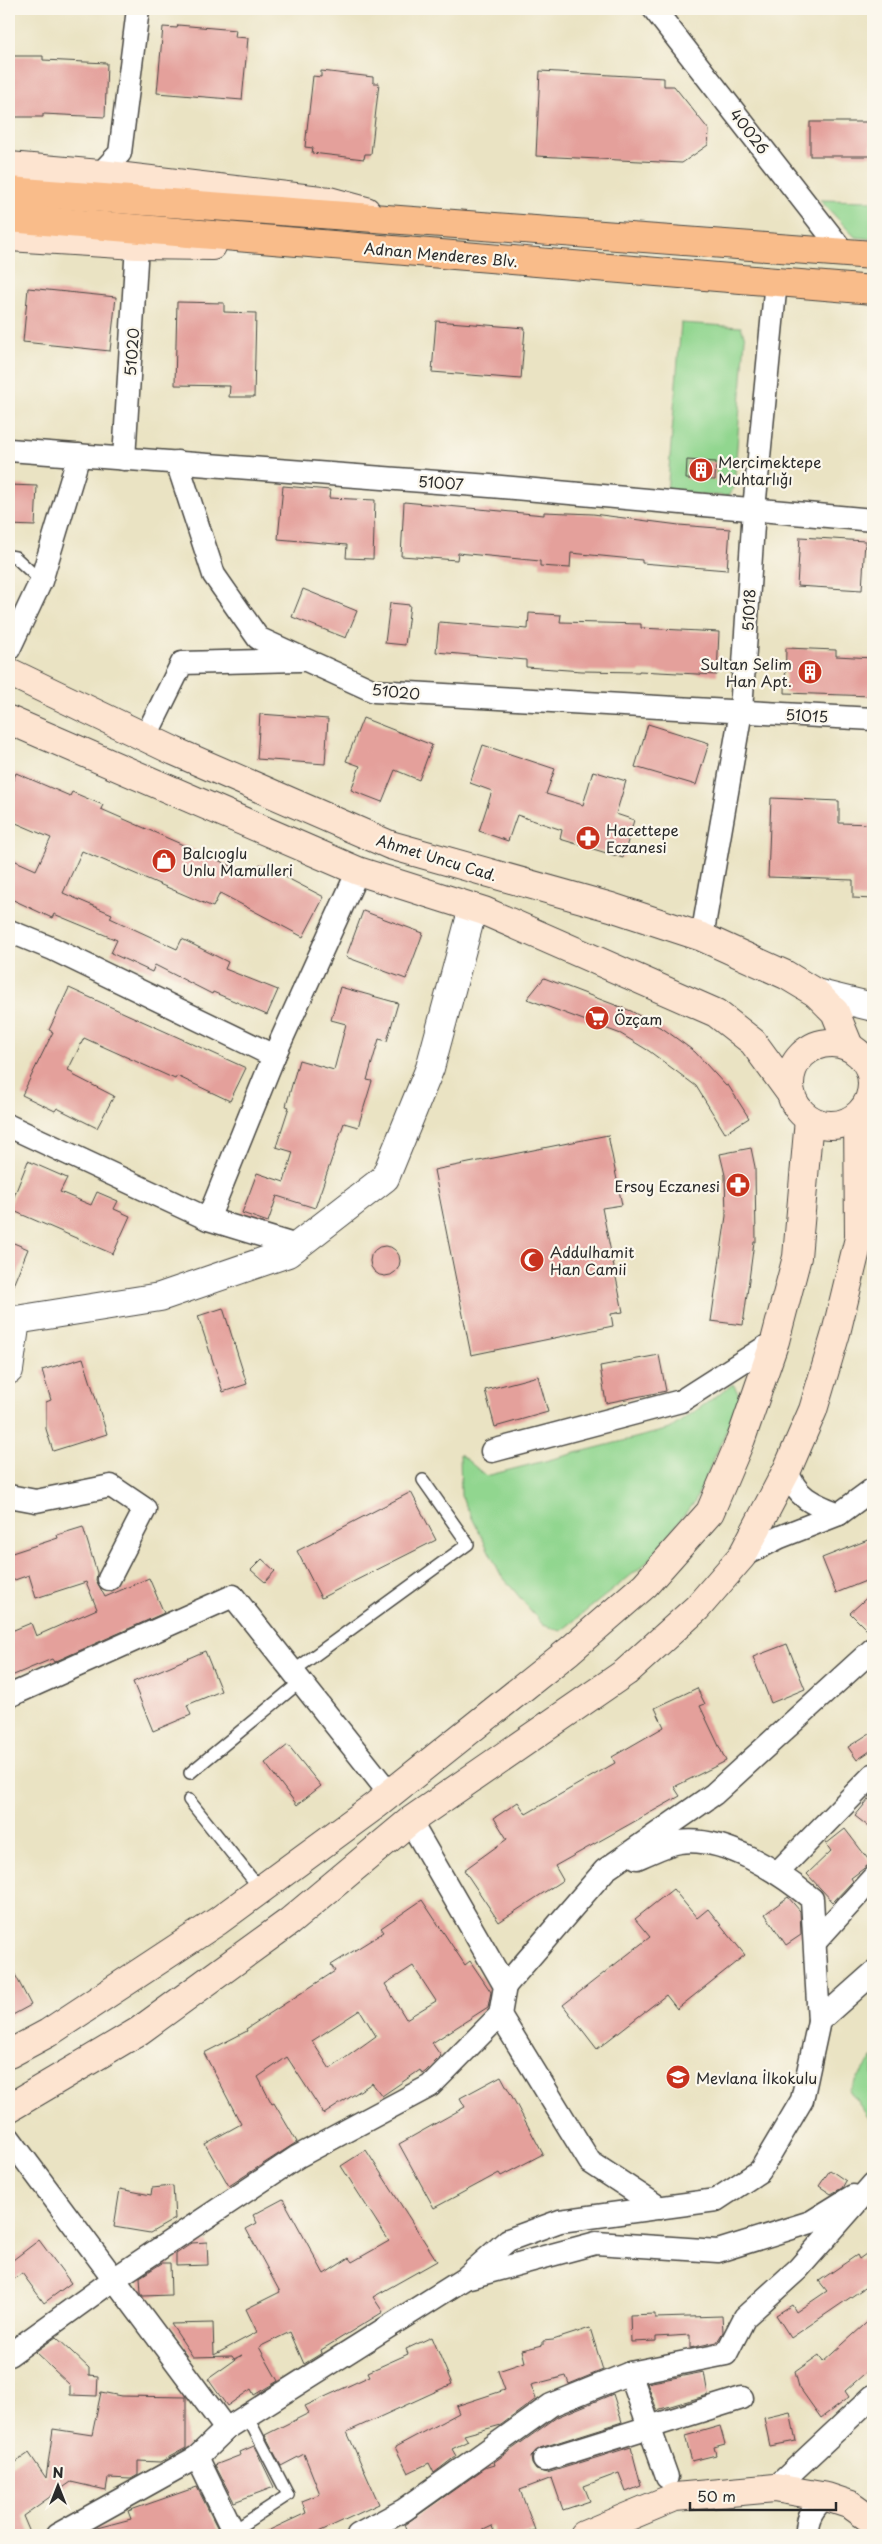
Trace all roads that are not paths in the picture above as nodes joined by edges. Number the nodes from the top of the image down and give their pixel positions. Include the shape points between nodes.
1 (138, 9) edge
2 (654, 9) edge
3 (9, 166) edge
4 (100, 174) junction
5 (9, 191) edge
6 (9, 218) edge
7 (394, 218) junction
8 (9, 237) edge
9 (137, 245) junction
10 (369, 248) junction
11 (845, 254) junction
12 (873, 255) edge
13 (776, 281) junction
14 (873, 290) edge
15 (9, 450) edge
16 (79, 455) junction
17 (124, 459) junction
18 (177, 462) junction
19 (754, 509) junction
20 (873, 520) edge
21 (9, 556) edge
22 (42, 581) junction
23 (246, 622) junction
24 (9, 649) edge
25 (306, 660) junction
26 (244, 661) junction
27 (9, 672) edge
28 (740, 711) junction
29 (873, 720) edge
30 (11, 726) edge
31 (145, 738) junction
32 (358, 871) junction
33 (472, 908) junction
34 (9, 931) edge
35 (702, 937) junction
36 (816, 993) junction
37 (873, 1007) edge
38 (849, 1046) junction
39 (274, 1056) junction
40 (791, 1094) junction
41 (868, 1102) edge
42 (809, 1119) junction
43 (9, 1126) edge
44 (208, 1219) junction
45 (297, 1246) junction
46 (13, 1319) edge
47 (775, 1341) junction
48 (9, 1370) edge
49 (492, 1451) dead end
50 (786, 1470) junction
51 (423, 1480) dead end
52 (873, 1489) edge
53 (9, 1496) edge
54 (839, 1514) junction
55 (742, 1556) junction
56 (109, 1579) dead end
57 (873, 1648) edge
58 (296, 1677) junction
59 (9, 1696) edge
60 (190, 1773) dead end
61 (873, 1775) edge
62 (390, 1794) junction
63 (189, 1800) dead end
64 (410, 1821) junction
65 (606, 1870) junction
66 (777, 1873) junction
67 (873, 1878) edge
68 (261, 1891) junction
69 (815, 1942) junction
70 (873, 1973) edge
71 (504, 1986) junction
72 (500, 2015) junction
73 (819, 2021) junction
74 (9, 2054) edge
75 (9, 2108) edge
76 (9, 2138) edge
77 (873, 2184) edge
78 (660, 2208) junction
79 (114, 2279) junction
80 (464, 2279) junction
81 (9, 2356) edge
82 (630, 2373) junction
83 (873, 2396) edge
84 (742, 2398) dead end
85 (247, 2416) junction
86 (649, 2427) junction
87 (226, 2429) junction
88 (197, 2458) junction
89 (544, 2460) dead end
90 (667, 2477) dead end
91 (775, 2488) junction
92 (827, 2497) junction
93 (873, 2521) edge
94 (230, 2534) edge
95 (57, 2535) edge
96 (358, 2535) edge
97 (584, 2535) edge
98 (807, 2535) edge

1 - 4 street via 120,153
2 - 11 street, 40026
3 - 4 main road
4 - 7 main road via 329,201
5 - 7 main road, Adnan Menderes Blv.
6 - 10 main road, Adnan Menderes Blv.
7 - 11 main road, Adnan Menderes Blv.
8 - 9 main road
9 - 10 main road
9 - 17 street, 51020
10 - 13 main road, Adnan Menderes Blv.
11 - 12 main road, Adnan Menderes Blv.
13 - 14 main road, Adnan Menderes Blv.
13 - 19 street, 51018
15 - 16 street, 51007
16 - 17 street, 51007
16 - 22 street
17 - 18 street, 51007
18 - 19 street, 51007
18 - 23 street, 51020 via 214,575
19 - 20 street, 51007
19 - 28 street, 51018
21 - 22 lane via 15,557
22 - 24 street
23 - 25 street, 51020 via 258,638
23 - 26 street
25 - 26 street
25 - 28 street, 51020 via 374,691
26 - 31 street via 182,663
27 - 31 main road, Ahmet Uncu Cad.
28 - 29 street, 51015
28 - 35 street, 51018
30 - 32 main road
31 - 35 main road, Ahmet Uncu Cad. via 390,845 611,907
32 - 33 main road
32 - 39 street
33 - 40 main road via 716,1013 754,1042
33 - 45 street via 430,1068 385,1178
34 - 39 street
35 - 36 main road, Ahmet Uncu Cad. via 786,975
36 - 37 street
36 - 38 main road, Ahmet Uncu Cad. via 834,1012
38 - 40 main road via 832,1042 803,1053 791,1074
38 - 41 main road via 867,1062 873,1081
39 - 44 street
40 - 42 main road via 797,1108
41 - 42 main road via 846,1123 832,1125
41 - 50 main road via 859,1238 813,1410
42 - 47 main road via 797,1257
43 - 44 street
44 - 45 street
45 - 46 street via 288,1253 160,1297
46 - 48 street
47 - 49 street via 681,1401
47 - 62 main road via 741,1439 710,1512 645,1585 569,1651
50 - 54 street via 791,1485 811,1504
50 - 55 main road
51 - 58 lane via 468,1544
52 - 54 street
53 - 56 street via 36,1500 111,1486 145,1509
54 - 55 street
55 - 64 main road via 697,1608 626,1672
57 - 65 street via 714,1794
58 - 59 street via 233,1596
58 - 60 lane
58 - 62 street
61 - 66 street
62 - 68 main road
63 - 68 lane
64 - 71 street
64 - 75 main road via 289,1922 139,2031
65 - 66 street via 680,1842 716,1843
65 - 71 street
66 - 69 street via 812,1899
67 - 69 street
68 - 74 main road via 128,1982
69 - 73 street
70 - 73 street
71 - 72 street
72 - 78 street via 590,2162
72 - 79 street via 430,2086 297,2157
73 - 78 street via 802,2100 760,2171 716,2200
76 - 79 street
77 - 80 street via 811,2222 718,2251 596,2243
77 - 82 street via 798,2269 745,2317 726,2354
78 - 80 street via 560,2221 508,2240
79 - 81 street
79 - 87 street
80 - 85 street
82 - 86 street
82 - 96 street via 551,2405 404,2510
83 - 91 street
84 - 86 street
85 - 87 street
85 - 94 lane via 288,2496
86 - 89 street
86 - 90 street
87 - 88 street
88 - 94 street
88 - 95 street
91 - 92 main road
91 - 97 main road via 675,2497
92 - 93 main road via 851,2505
92 - 98 street via 811,2513

